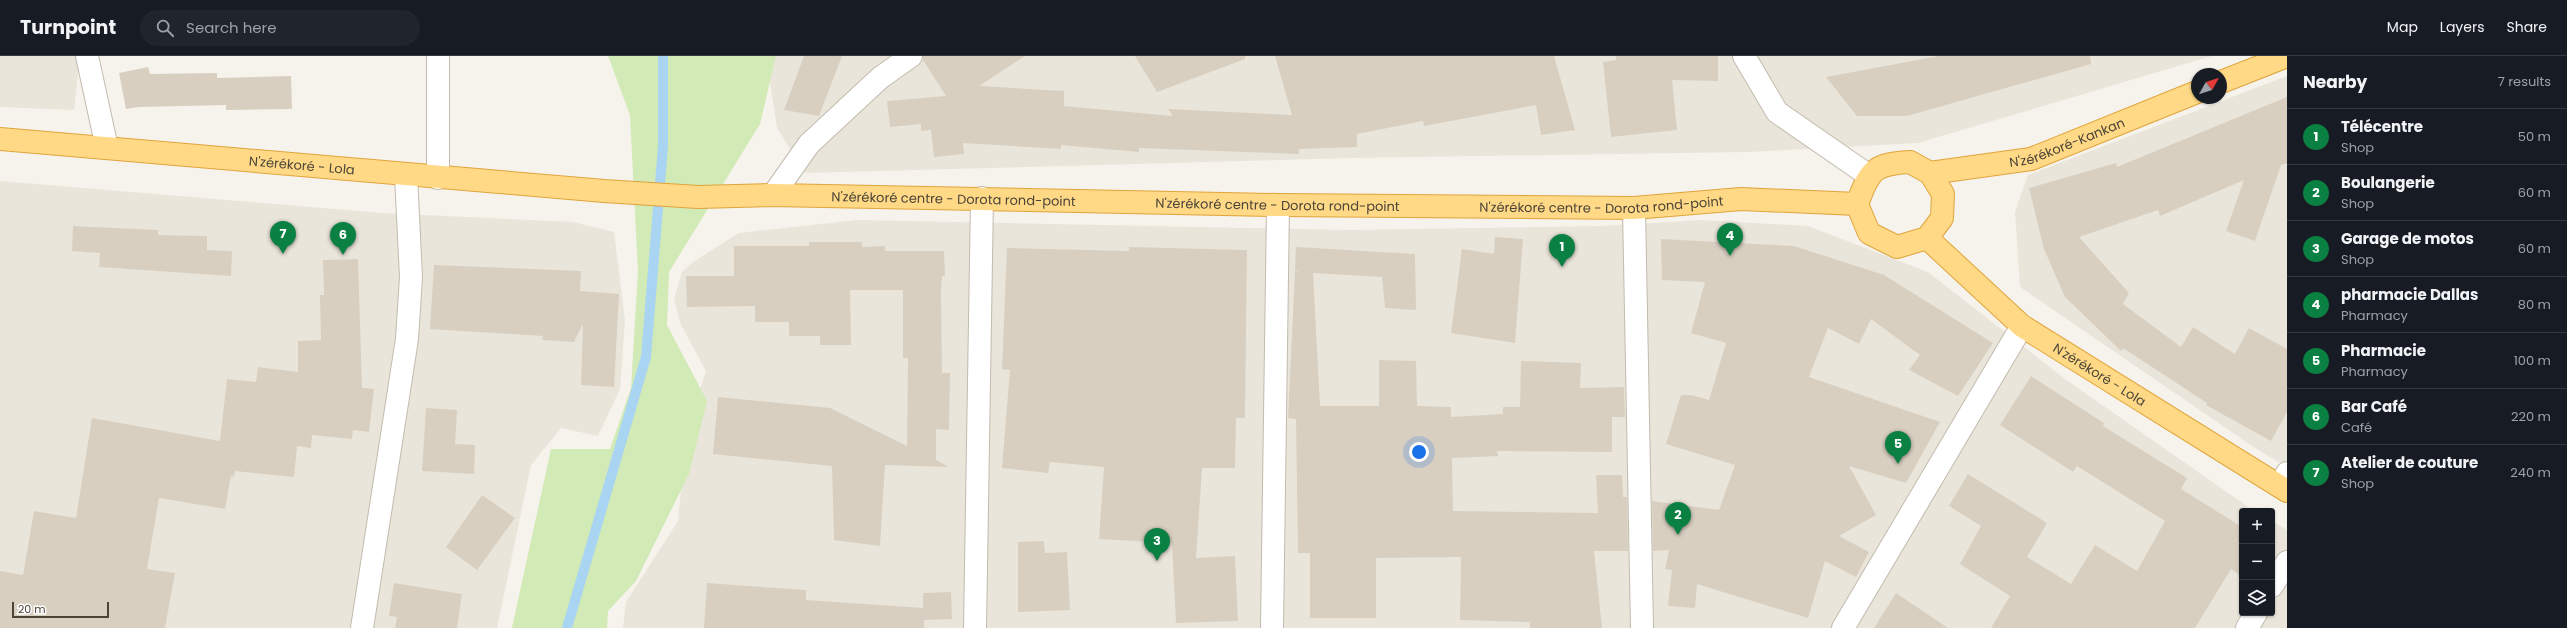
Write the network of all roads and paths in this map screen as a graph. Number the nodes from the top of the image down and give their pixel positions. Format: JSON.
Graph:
{"nodes":[{"id":1,"x":87,"y":56,"type":"edge"},
{"id":2,"x":438,"y":56,"type":"edge"},
{"id":3,"x":911,"y":56,"type":"edge"},
{"id":4,"x":1744,"y":56,"type":"edge"},
{"id":5,"x":2287,"y":56,"type":"edge"},
{"id":6,"x":2227,"y":80,"type":"edge"},
{"id":7,"x":2191,"y":94,"type":"edge"},
{"id":8,"x":0,"y":139,"type":"edge"},
{"id":9,"x":107,"y":148,"type":"junction"},
{"id":10,"x":1930,"y":173,"type":"junction"},
{"id":11,"x":1868,"y":175,"type":"junction"},
{"id":12,"x":406,"y":176,"type":"junction"},
{"id":13,"x":438,"y":178,"type":"junction"},
{"id":14,"x":773,"y":195,"type":"junction"},
{"id":15,"x":698,"y":197,"type":"joint"},
{"id":16,"x":982,"y":198,"type":"junction"},
{"id":17,"x":1857,"y":204,"type":"junction"},
{"id":18,"x":1278,"y":205,"type":"junction"},
{"id":19,"x":1634,"y":208,"type":"junction"},
{"id":20,"x":1927,"y":238,"type":"junction"},
{"id":21,"x":2022,"y":326,"type":"junction"},
{"id":22,"x":2285,"y":483,"type":"edge"},
{"id":23,"x":2287,"y":562,"type":"edge"},
{"id":24,"x":2275,"y":581,"type":"edge"},
{"id":25,"x":2254,"y":616,"type":"edge"},
{"id":26,"x":362,"y":628,"type":"edge"},
{"id":27,"x":975,"y":628,"type":"edge"},
{"id":28,"x":1272,"y":628,"type":"edge"},
{"id":29,"x":1642,"y":628,"type":"edge"},
{"id":30,"x":1843,"y":628,"type":"edge"},
{"id":31,"x":2247,"y":628,"type":"edge"}],
"edges":[{"from":1,"to":9,"type":"street"},
{"from":2,"to":13,"type":"street"},
{"from":3,"to":14,"type":"street"},
{"from":4,"to":11,"type":"street"},
{"from":5,"to":6,"type":"highway"},
{"from":7,"to":10,"type":"highway","name":"N'zérékoré-Kankan"},
{"from":8,"to":9,"type":"highway","name":"N'zérékoré - Lola"},
{"from":9,"to":12,"type":"highway","name":"N'zérékoré - Lola"},
{"from":10,"to":11,"type":"highway"},
{"from":10,"to":20,"type":"highway"},
{"from":11,"to":17,"type":"highway"},
{"from":12,"to":13,"type":"highway","name":"N'zérékoré - Lola"},
{"from":12,"to":26,"type":"street"},
{"from":13,"to":15,"type":"highway","name":"N'zérékoré - Lola"},
{"from":14,"to":15,"type":"highway","name":"N'zérékoré centre - Dorota rond-point"},
{"from":14,"to":16,"type":"highway","name":"N'zérékoré centre - Dorota rond-point"},
{"from":16,"to":18,"type":"highway","name":"N'zérékoré centre - Dorota rond-point"},
{"from":16,"to":27,"type":"street"},
{"from":17,"to":19,"type":"highway","name":"N'zérékoré centre - Dorota rond-point"},
{"from":17,"to":20,"type":"highway"},
{"from":18,"to":19,"type":"highway","name":"N'zérékoré centre - Dorota rond-point"},
{"from":18,"to":28,"type":"street"},
{"from":19,"to":29,"type":"street"},
{"from":20,"to":21,"type":"highway","name":"N'zérékoré - Lola"},
{"from":21,"to":22,"type":"highway","name":"N'zérékoré - Lola"},
{"from":21,"to":30,"type":"street"},
{"from":23,"to":24,"type":"street"},
{"from":25,"to":31,"type":"street"}]}
